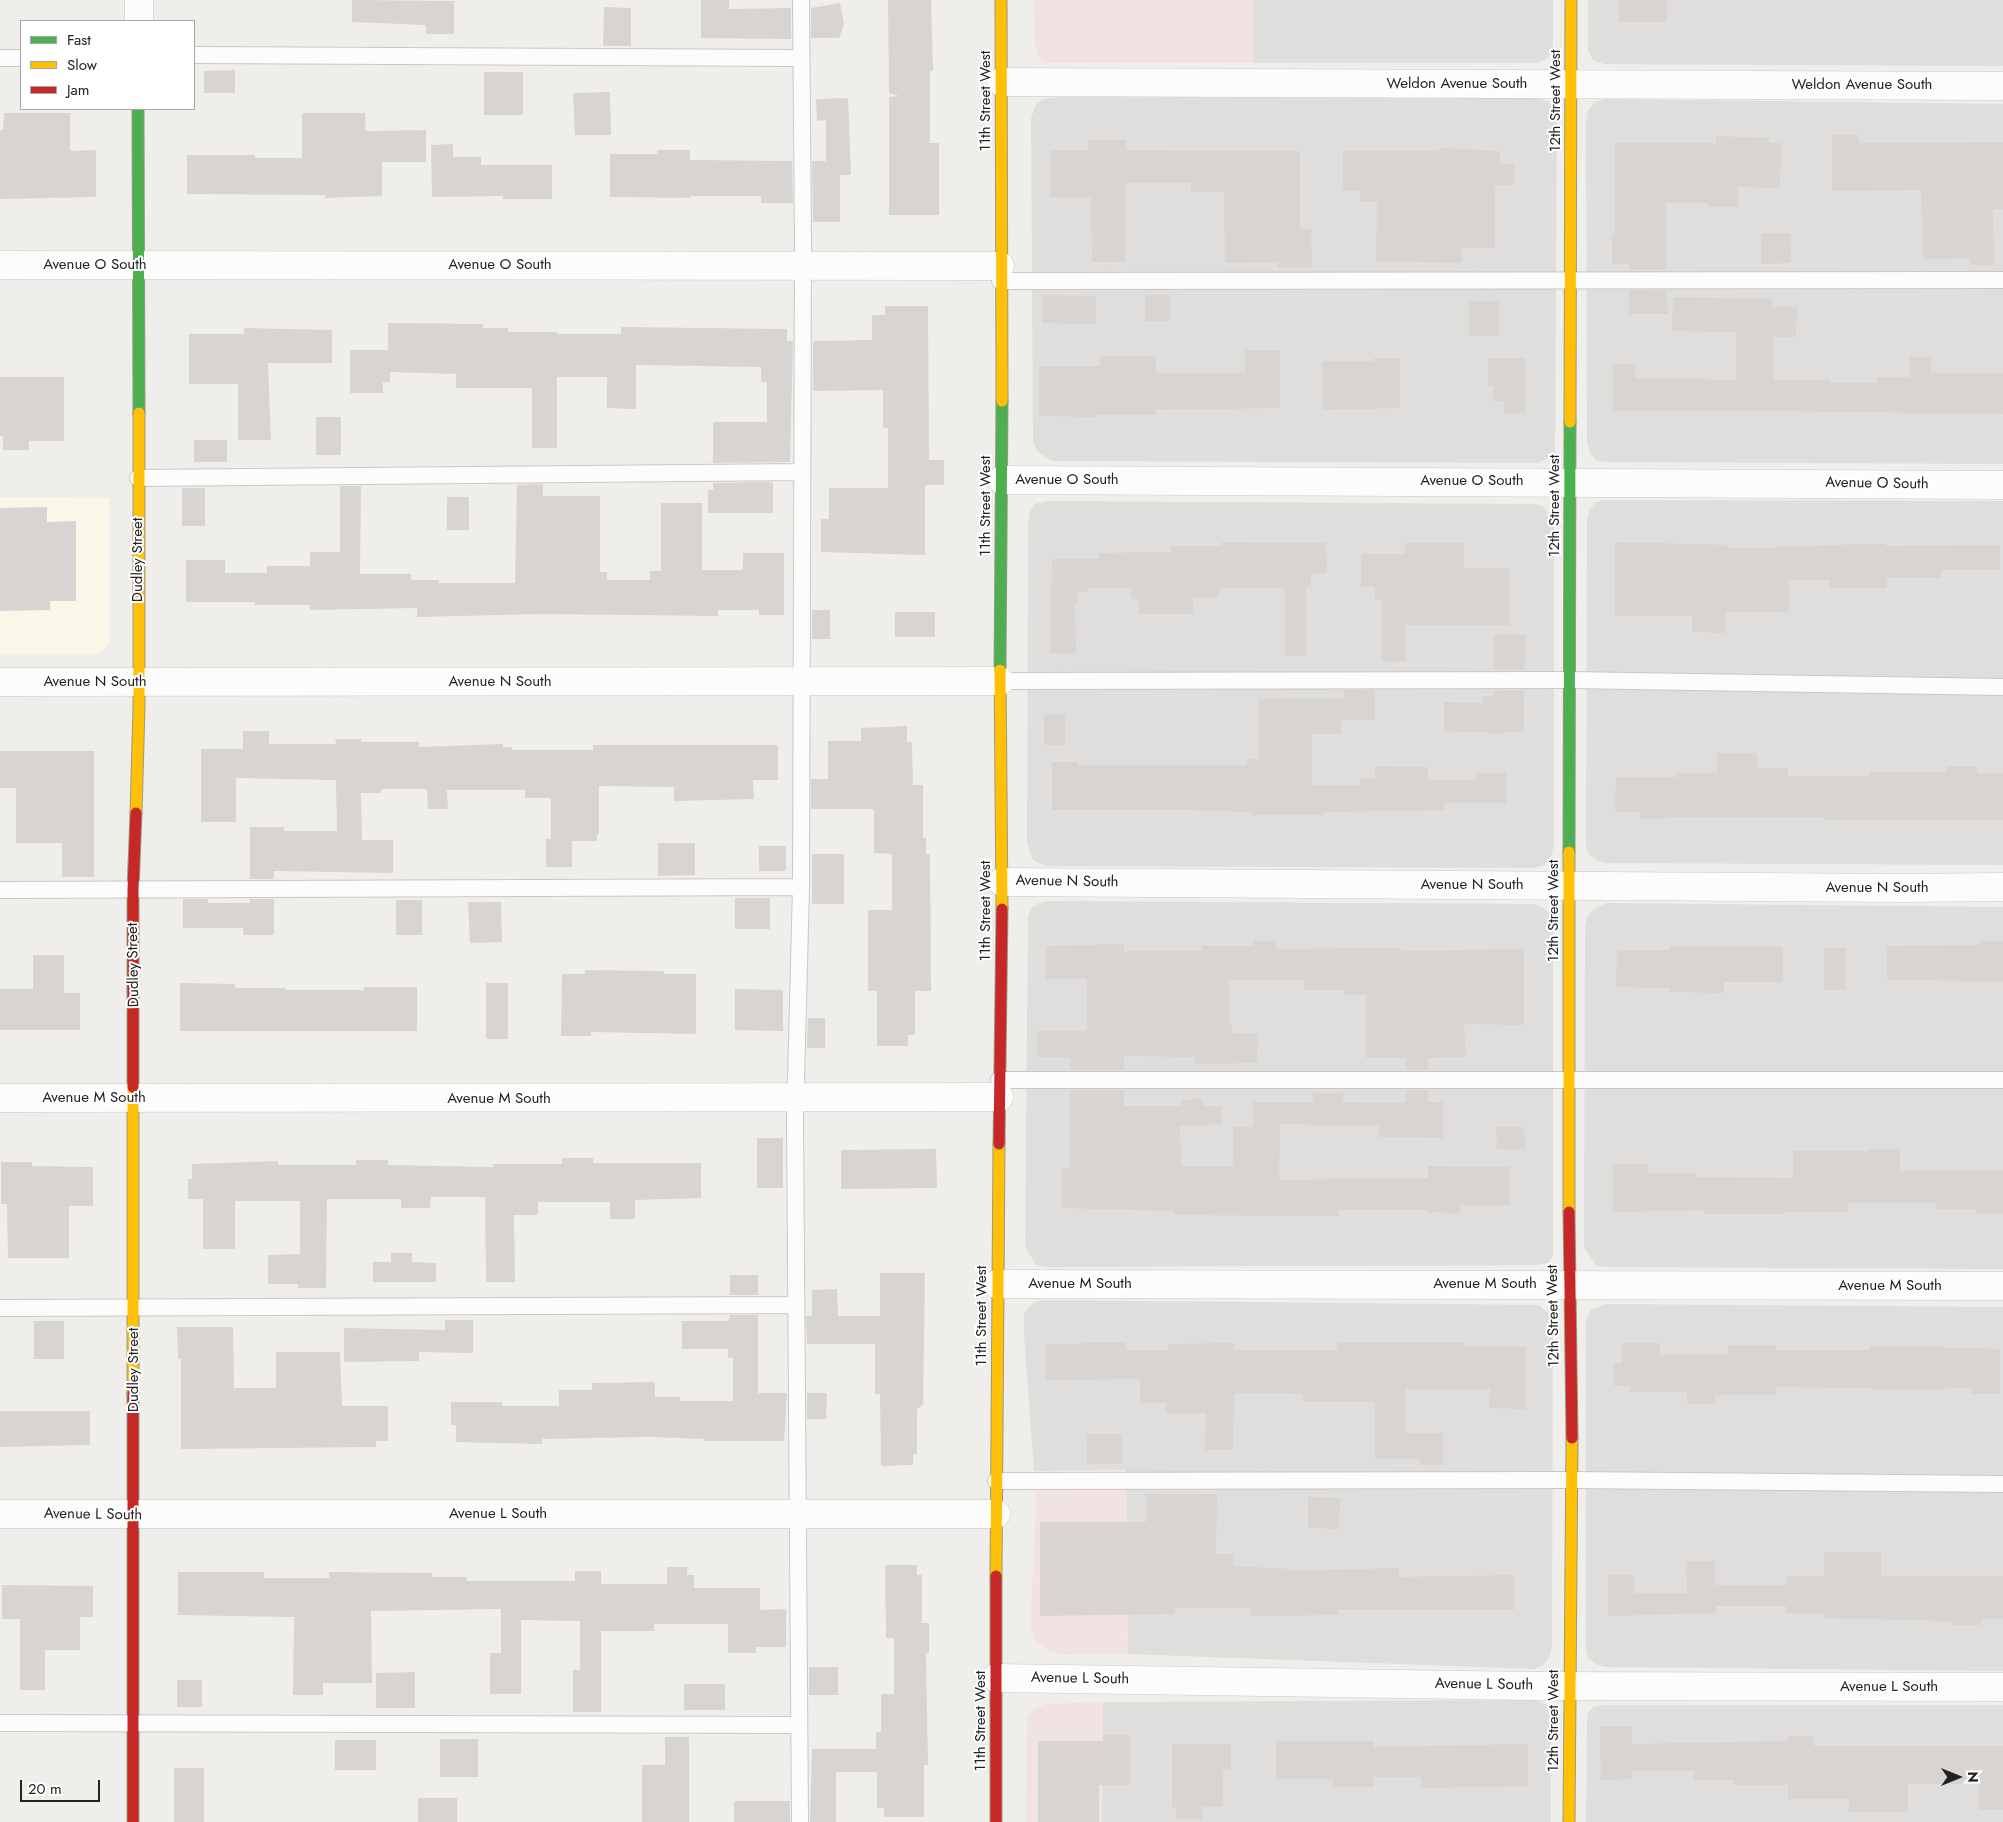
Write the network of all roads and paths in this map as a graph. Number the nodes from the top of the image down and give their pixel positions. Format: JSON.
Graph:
{"nodes":[{"id":1,"x":139,"y":0,"type":"edge"},
{"id":2,"x":801,"y":0,"type":"edge"},
{"id":3,"x":1001,"y":0,"type":"edge"},
{"id":4,"x":1571,"y":0,"type":"edge"},
{"id":5,"x":139,"y":20,"type":"edge"},
{"id":6,"x":195,"y":55,"type":"edge"},
{"id":7,"x":0,"y":58,"type":"edge"},
{"id":8,"x":20,"y":58,"type":"edge"},
{"id":9,"x":800,"y":58,"type":"junction"},
{"id":10,"x":1001,"y":82,"type":"junction"},
{"id":11,"x":1571,"y":84,"type":"junction"},
{"id":12,"x":2003,"y":86,"type":"edge"},
{"id":13,"x":138,"y":110,"type":"edge"},
{"id":14,"x":0,"y":265,"type":"edge"},
{"id":15,"x":138,"y":265,"type":"junction"},
{"id":16,"x":803,"y":265,"type":"junction"},
{"id":17,"x":1000,"y":273,"type":"junction"},
{"id":18,"x":1571,"y":280,"type":"junction"},
{"id":19,"x":2003,"y":280,"type":"edge"},
{"id":20,"x":802,"y":472,"type":"junction"},
{"id":21,"x":138,"y":478,"type":"junction"},
{"id":22,"x":1002,"y":480,"type":"junction"},
{"id":23,"x":1570,"y":481,"type":"junction"},
{"id":24,"x":2003,"y":485,"type":"edge"},
{"id":25,"x":1570,"y":680,"type":"junction"},
{"id":26,"x":801,"y":681,"type":"junction"},
{"id":27,"x":0,"y":682,"type":"edge"},
{"id":28,"x":1000,"y":682,"type":"junction"},
{"id":29,"x":139,"y":683,"type":"junction"},
{"id":30,"x":2003,"y":688,"type":"edge"},
{"id":31,"x":1002,"y":882,"type":"junction"},
{"id":32,"x":1570,"y":885,"type":"junction"},
{"id":33,"x":801,"y":887,"type":"junction"},
{"id":34,"x":2003,"y":887,"type":"edge"},
{"id":35,"x":0,"y":890,"type":"edge"},
{"id":36,"x":133,"y":890,"type":"junction"},
{"id":37,"x":1568,"y":1080,"type":"junction"},
{"id":38,"x":2003,"y":1080,"type":"edge"},
{"id":39,"x":999,"y":1089,"type":"junction"},
{"id":40,"x":0,"y":1098,"type":"edge"},
{"id":41,"x":135,"y":1098,"type":"junction"},
{"id":42,"x":796,"y":1099,"type":"junction"},
{"id":43,"x":997,"y":1284,"type":"junction"},
{"id":44,"x":1569,"y":1284,"type":"junction"},
{"id":45,"x":2003,"y":1286,"type":"edge"},
{"id":46,"x":796,"y":1305,"type":"junction"},
{"id":47,"x":0,"y":1308,"type":"edge"},
{"id":48,"x":134,"y":1308,"type":"junction"},
{"id":49,"x":1572,"y":1480,"type":"junction"},
{"id":50,"x":996,"y":1481,"type":"junction"},
{"id":51,"x":2003,"y":1484,"type":"edge"},
{"id":52,"x":799,"y":1513,"type":"junction"},
{"id":53,"x":0,"y":1514,"type":"edge"},
{"id":54,"x":996,"y":1514,"type":"junction"},
{"id":55,"x":134,"y":1515,"type":"junction"},
{"id":56,"x":996,"y":1678,"type":"junction"},
{"id":57,"x":1569,"y":1686,"type":"junction"},
{"id":58,"x":2003,"y":1687,"type":"edge"},
{"id":59,"x":0,"y":1723,"type":"edge"},
{"id":60,"x":133,"y":1723,"type":"junction"},
{"id":61,"x":799,"y":1725,"type":"junction"},
{"id":62,"x":133,"y":1822,"type":"edge"},
{"id":63,"x":800,"y":1822,"type":"edge"},
{"id":64,"x":996,"y":1822,"type":"edge"},
{"id":65,"x":1569,"y":1822,"type":"edge"}],
"edges":[{"from":1,"to":5,"type":"street"},
{"from":2,"to":9,"type":"lane"},
{"from":3,"to":10,"type":"street","name":"11th Street West"},
{"from":4,"to":11,"type":"street","name":"12th Street West"},
{"from":6,"to":9,"type":"lane"},
{"from":7,"to":8,"type":"lane"},
{"from":9,"to":16,"type":"lane"},
{"from":10,"to":11,"type":"street","name":"Weldon Avenue South"},
{"from":10,"to":17,"type":"street","name":"11th Street West"},
{"from":11,"to":12,"type":"street","name":"Weldon Avenue South"},
{"from":11,"to":18,"type":"street","name":"12th Street West"},
{"from":13,"to":15,"type":"street","name":"Dudley Street"},
{"from":14,"to":15,"type":"street","name":"Avenue O South"},
{"from":15,"to":16,"type":"street","name":"Avenue O South"},
{"from":15,"to":21,"type":"street","name":"Dudley Street"},
{"from":16,"to":17,"type":"street","name":"Avenue O South"},
{"from":16,"to":20,"type":"lane"},
{"from":17,"to":18,"type":"lane"},
{"from":17,"to":22,"type":"street","name":"11th Street West"},
{"from":18,"to":19,"type":"lane"},
{"from":18,"to":23,"type":"street","name":"12th Street West"},
{"from":20,"to":21,"type":"lane"},
{"from":20,"to":26,"type":"lane"},
{"from":21,"to":29,"type":"street","name":"Dudley Street"},
{"from":22,"to":23,"type":"street","name":"Avenue O South"},
{"from":22,"to":28,"type":"street","name":"11th Street West"},
{"from":23,"to":24,"type":"street","name":"Avenue O South"},
{"from":23,"to":25,"type":"street","name":"12th Street West"},
{"from":25,"to":28,"type":"lane"},
{"from":25,"to":30,"type":"lane"},
{"from":25,"to":32,"type":"street","name":"12th Street West"},
{"from":26,"to":28,"type":"street","name":"Avenue N South"},
{"from":26,"to":29,"type":"street","name":"Avenue N South"},
{"from":26,"to":33,"type":"lane"},
{"from":27,"to":29,"type":"street","name":"Avenue N South"},
{"from":28,"to":31,"type":"street","name":"11th Street West"},
{"from":29,"to":36,"type":"street","name":"Dudley Street"},
{"from":31,"to":32,"type":"street","name":"Avenue N South"},
{"from":31,"to":39,"type":"street","name":"11th Street West"},
{"from":32,"to":34,"type":"street","name":"Avenue N South"},
{"from":32,"to":37,"type":"street","name":"12th Street West"},
{"from":33,"to":36,"type":"lane"},
{"from":33,"to":42,"type":"lane"},
{"from":35,"to":36,"type":"lane"},
{"from":36,"to":41,"type":"street","name":"Dudley Street"},
{"from":37,"to":38,"type":"lane"},
{"from":37,"to":39,"type":"lane"},
{"from":37,"to":44,"type":"street","name":"12th Street West"},
{"from":39,"to":42,"type":"street","name":"Avenue M South"},
{"from":39,"to":43,"type":"street","name":"11th Street West"},
{"from":40,"to":41,"type":"street","name":"Avenue M South"},
{"from":41,"to":42,"type":"street","name":"Avenue M South"},
{"from":41,"to":48,"type":"street","name":"Dudley Street"},
{"from":42,"to":46,"type":"lane"},
{"from":43,"to":44,"type":"street","name":"Avenue M South"},
{"from":43,"to":50,"type":"street","name":"11th Street West"},
{"from":44,"to":45,"type":"street","name":"Avenue M South"},
{"from":44,"to":49,"type":"street","name":"12th Street West"},
{"from":46,"to":48,"type":"lane"},
{"from":46,"to":52,"type":"lane"},
{"from":47,"to":48,"type":"lane"},
{"from":48,"to":55,"type":"street","name":"Dudley Street"},
{"from":49,"to":50,"type":"lane"},
{"from":49,"to":51,"type":"lane"},
{"from":49,"to":57,"type":"street","name":"12th Street West"},
{"from":50,"to":54,"type":"street","name":"11th Street West"},
{"from":52,"to":54,"type":"street","name":"Avenue L South"},
{"from":52,"to":55,"type":"street","name":"Avenue L South"},
{"from":52,"to":61,"type":"lane"},
{"from":53,"to":55,"type":"street","name":"Avenue L South"},
{"from":54,"to":56,"type":"street","name":"11th Street West"},
{"from":55,"to":60,"type":"street","name":"Dudley Street"},
{"from":56,"to":57,"type":"street","name":"Avenue L South"},
{"from":56,"to":64,"type":"street","name":"11th Street West"},
{"from":57,"to":58,"type":"street","name":"Avenue L South"},
{"from":57,"to":65,"type":"street","name":"12th Street West"},
{"from":59,"to":60,"type":"lane"},
{"from":60,"to":61,"type":"lane"},
{"from":60,"to":62,"type":"street","name":"Dudley Street"},
{"from":61,"to":63,"type":"lane"}]}
